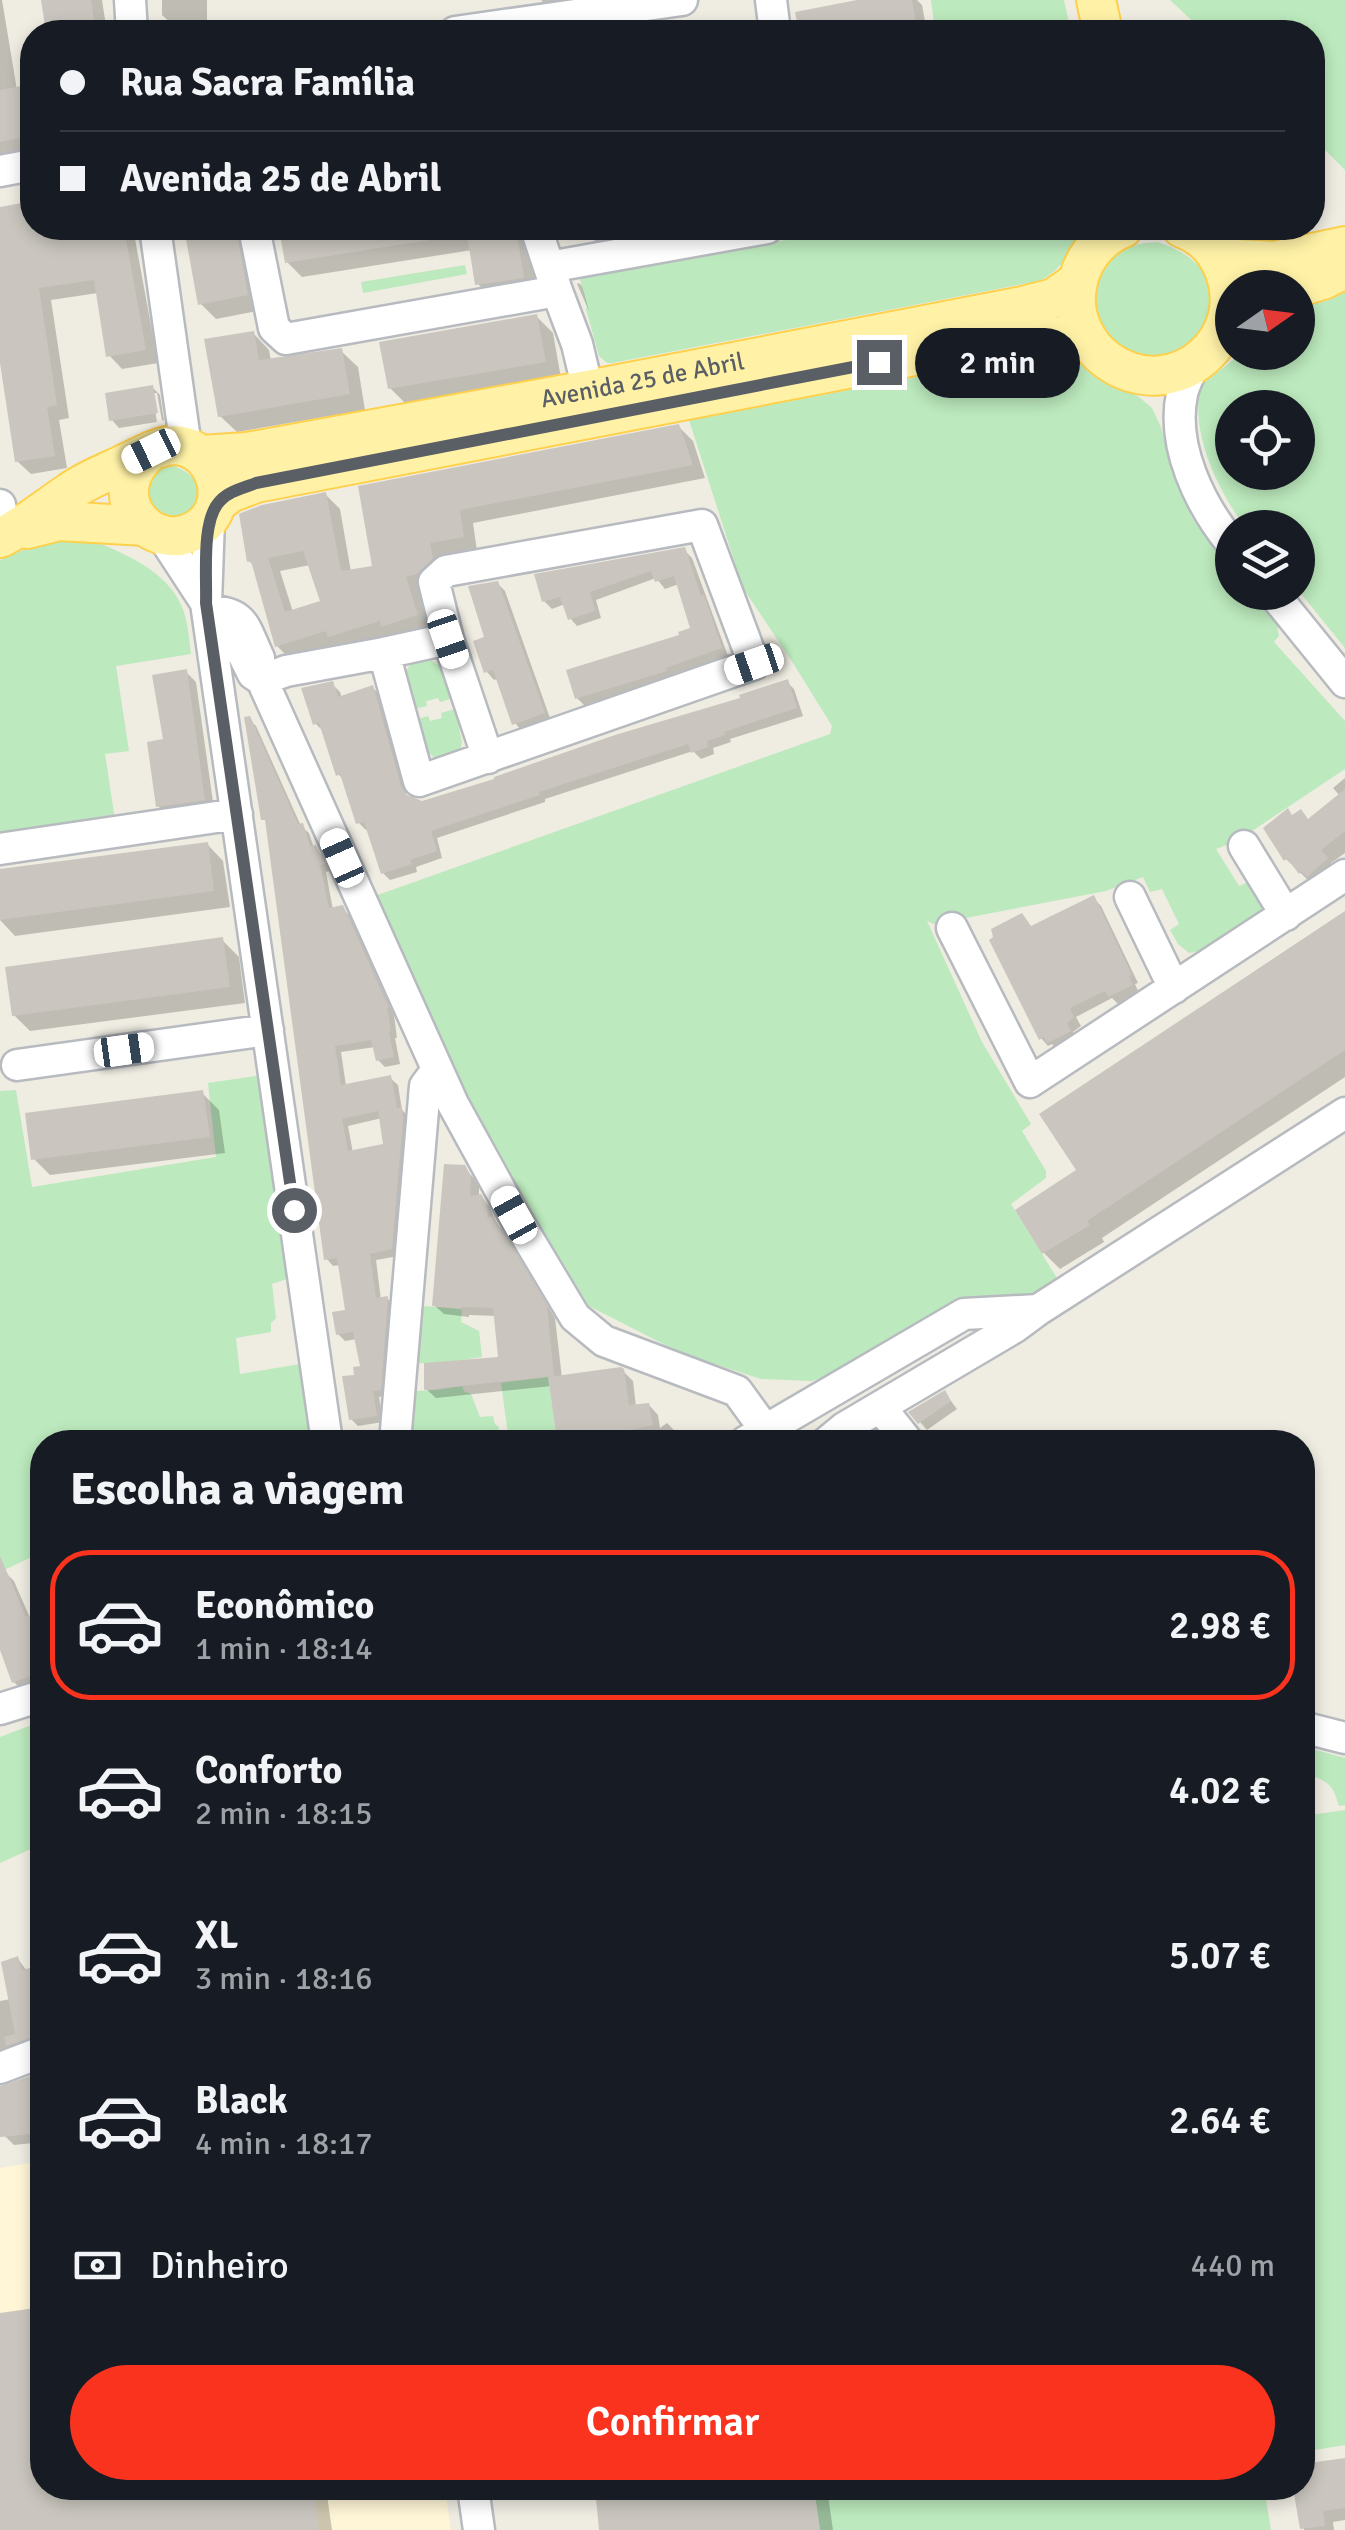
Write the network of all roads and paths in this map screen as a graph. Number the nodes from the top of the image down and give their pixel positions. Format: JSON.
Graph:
{"nodes":[{"id":1,"x":682,"y":0,"type":"edge"},
{"id":2,"x":540,"y":20,"type":"edge"},
{"id":3,"x":156,"y":240,"type":"edge"},
{"id":4,"x":256,"y":240,"type":"edge"},
{"id":5,"x":540,"y":240,"type":"edge"},
{"id":6,"x":717,"y":240,"type":"edge"},
{"id":7,"x":1105,"y":240,"type":"edge"},
{"id":8,"x":1203,"y":240,"type":"edge"},
{"id":9,"x":1345,"y":246,"type":"edge"},
{"id":10,"x":1218,"y":258,"type":"junction"},
{"id":11,"x":1345,"y":269,"type":"edge"},
{"id":12,"x":1224,"y":270,"type":"edge"},
{"id":13,"x":553,"y":279,"type":"junction"},
{"id":14,"x":1078,"y":281,"type":"junction"},
{"id":15,"x":1315,"y":282,"type":"edge"},
{"id":16,"x":1088,"y":340,"type":"junction"},
{"id":17,"x":1215,"y":344,"type":"edge"},
{"id":18,"x":1194,"y":364,"type":"junction"},
{"id":19,"x":1136,"y":374,"type":"junction"},
{"id":20,"x":588,"y":390,"type":"junction"},
{"id":21,"x":1181,"y":430,"type":"junction"},
{"id":22,"x":179,"y":451,"type":"junction"},
{"id":23,"x":213,"y":511,"type":"junction"},
{"id":24,"x":1215,"y":521,"type":"edge"},
{"id":25,"x":3,"y":522,"type":"edge"},
{"id":26,"x":153,"y":530,"type":"junction"},
{"id":27,"x":207,"y":607,"type":"junction"},
{"id":28,"x":1287,"y":610,"type":"edge"},
{"id":29,"x":448,"y":639,"type":"junction"},
{"id":30,"x":212,"y":644,"type":"junction"},
{"id":31,"x":384,"y":654,"type":"junction"},
{"id":32,"x":262,"y":680,"type":"junction"},
{"id":33,"x":1345,"y":682,"type":"edge"},
{"id":34,"x":488,"y":758,"type":"junction"},
{"id":35,"x":237,"y":814,"type":"junction"},
{"id":36,"x":1244,"y":846,"type":"dead end"},
{"id":37,"x":0,"y":849,"type":"edge"},
{"id":38,"x":1345,"y":875,"type":"edge"},
{"id":39,"x":1130,"y":897,"type":"dead end"},
{"id":40,"x":1286,"y":914,"type":"junction"},
{"id":41,"x":952,"y":928,"type":"dead end"},
{"id":42,"x":1174,"y":988,"type":"junction"},
{"id":43,"x":268,"y":1030,"type":"junction"},
{"id":44,"x":17,"y":1065,"type":"dead end"},
{"id":45,"x":438,"y":1070,"type":"junction"},
{"id":46,"x":1345,"y":1113,"type":"edge"},
{"id":47,"x":1038,"y":1310,"type":"junction"},
{"id":48,"x":881,"y":1408,"type":"junction"},
{"id":49,"x":325,"y":1430,"type":"edge"},
{"id":50,"x":396,"y":1430,"type":"edge"},
{"id":51,"x":757,"y":1430,"type":"edge"},
{"id":52,"x":774,"y":1430,"type":"edge"},
{"id":53,"x":841,"y":1430,"type":"edge"},
{"id":54,"x":898,"y":1430,"type":"edge"},
{"id":55,"x":30,"y":1700,"type":"edge"},
{"id":56,"x":0,"y":1710,"type":"edge"},
{"id":57,"x":1315,"y":1730,"type":"edge"},
{"id":58,"x":1345,"y":1738,"type":"edge"},
{"id":59,"x":30,"y":2057,"type":"edge"},
{"id":60,"x":0,"y":2068,"type":"edge"},
{"id":61,"x":475,"y":2500,"type":"edge"},
{"id":62,"x":479,"y":2530,"type":"edge"}],
"edges":[{"from":1,"to":2,"type":"street"},
{"from":3,"to":22,"type":"street"},
{"from":4,"to":13,"type":"street"},
{"from":5,"to":13,"type":"street"},
{"from":6,"to":13,"type":"street"},
{"from":7,"to":14,"type":"main road"},
{"from":8,"to":10,"type":"main road"},
{"from":9,"to":10,"type":"main road"},
{"from":10,"to":12,"type":"main road"},
{"from":11,"to":15,"type":"main road"},
{"from":13,"to":20,"type":"street"},
{"from":14,"to":16,"type":"main road"},
{"from":14,"to":20,"type":"main road","name":"Avenida 25 de Abril"},
{"from":16,"to":19,"type":"main road"},
{"from":16,"to":23,"type":"main road","name":"Avenida 25 de Abril"},
{"from":17,"to":18,"type":"main road"},
{"from":18,"to":19,"type":"main road"},
{"from":18,"to":21,"type":"street"},
{"from":19,"to":21,"type":"street"},
{"from":20,"to":22,"type":"main road","name":"Avenida 25 de Abril"},
{"from":21,"to":24,"type":"street"},
{"from":22,"to":23,"type":"main road"},
{"from":22,"to":25,"type":"main road","name":"Avenida 25 de Abril"},
{"from":22,"to":26,"type":"main road"},
{"from":23,"to":26,"type":"main road","name":"Avenida 25 de Abril"},
{"from":23,"to":27,"type":"street"},
{"from":25,"to":26,"type":"main road","name":"Avenida 25 de Abril"},
{"from":26,"to":27,"type":"street"},
{"from":27,"to":30,"type":"street"},
{"from":27,"to":32,"type":"street"},
{"from":28,"to":33,"type":"street"},
{"from":29,"to":31,"type":"street"},
{"from":29,"to":34,"type":"street"},
{"from":29,"to":34,"type":"street"},
{"from":30,"to":32,"type":"street"},
{"from":30,"to":35,"type":"street"},
{"from":31,"to":32,"type":"street"},
{"from":31,"to":34,"type":"street"},
{"from":32,"to":45,"type":"street"},
{"from":35,"to":37,"type":"street"},
{"from":35,"to":43,"type":"street"},
{"from":36,"to":40,"type":"street"},
{"from":38,"to":40,"type":"street"},
{"from":39,"to":42,"type":"street"},
{"from":40,"to":42,"type":"street"},
{"from":41,"to":42,"type":"street"},
{"from":43,"to":44,"type":"street"},
{"from":43,"to":49,"type":"street"},
{"from":45,"to":50,"type":"street"},
{"from":45,"to":51,"type":"street"},
{"from":46,"to":47,"type":"street"},
{"from":47,"to":48,"type":"street"},
{"from":47,"to":52,"type":"street"},
{"from":48,"to":53,"type":"street"},
{"from":48,"to":54,"type":"street"},
{"from":55,"to":56,"type":"street"},
{"from":57,"to":58,"type":"street"},
{"from":59,"to":60,"type":"street"},
{"from":61,"to":62,"type":"street"}]}
